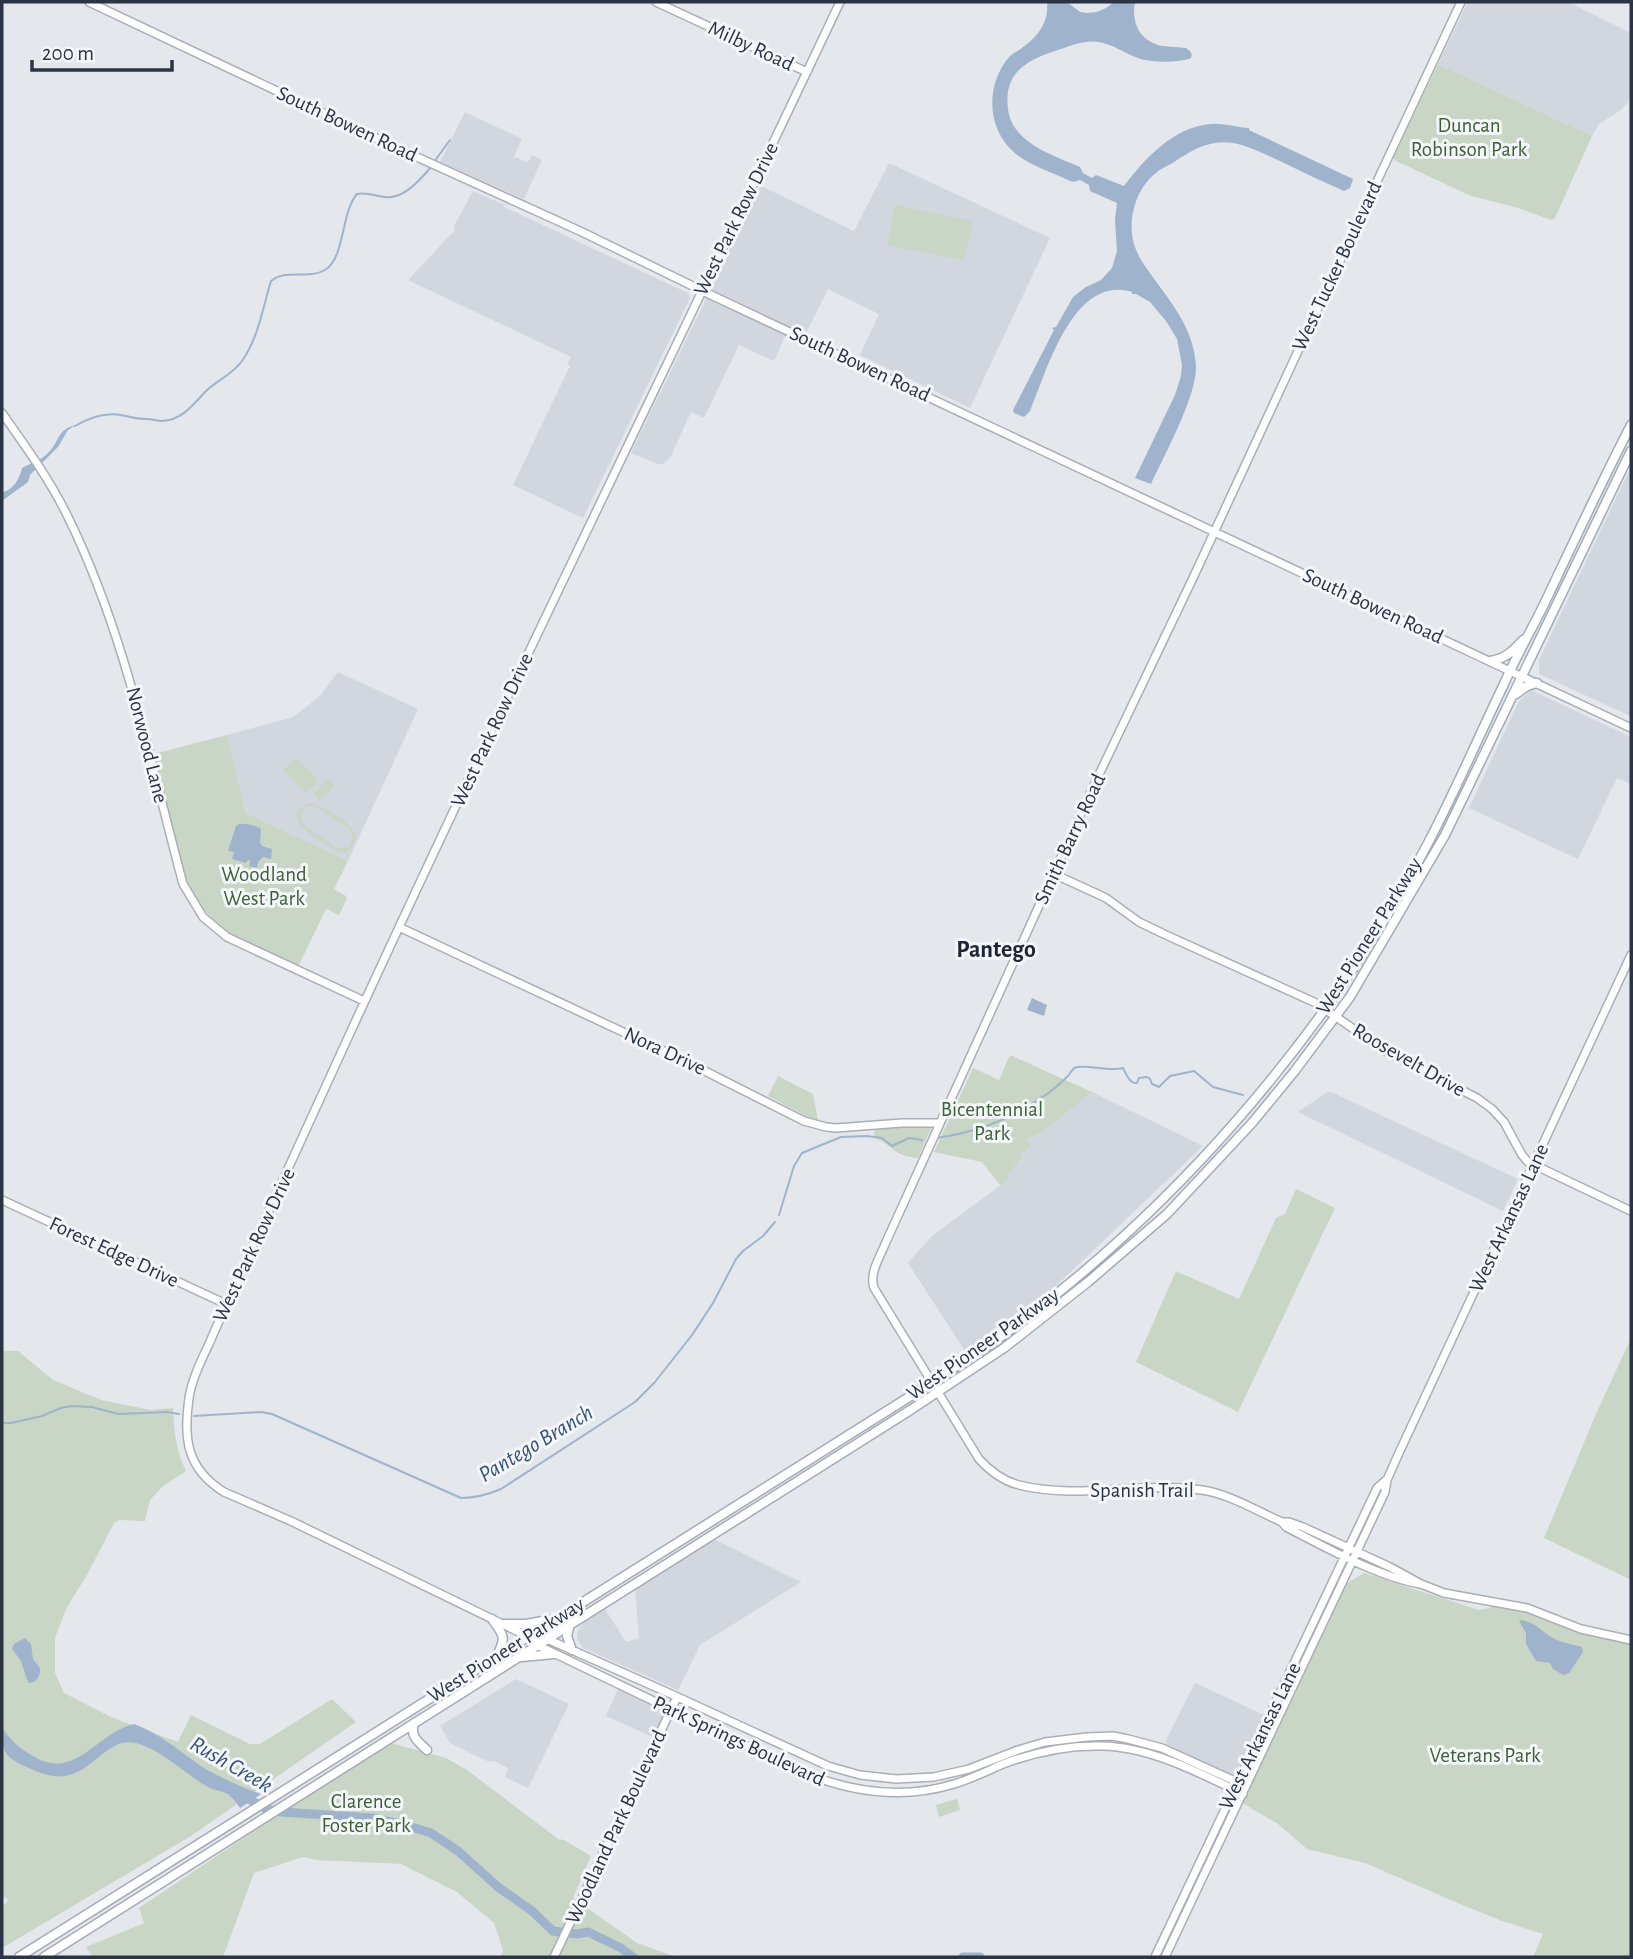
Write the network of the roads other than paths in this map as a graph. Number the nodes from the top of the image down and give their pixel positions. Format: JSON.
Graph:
{"nodes":[{"id":1,"x":89,"y":2,"type":"edge"},
{"id":2,"x":656,"y":2,"type":"edge"},
{"id":3,"x":840,"y":2,"type":"edge"},
{"id":4,"x":1461,"y":2,"type":"edge"},
{"id":5,"x":807,"y":72,"type":"junction"},
{"id":6,"x":702,"y":290,"type":"junction"},
{"id":7,"x":2,"y":413,"type":"edge"},
{"id":8,"x":1631,"y":425,"type":"edge"},
{"id":9,"x":1631,"y":451,"type":"edge"},
{"id":10,"x":1214,"y":531,"type":"junction"},
{"id":11,"x":1573,"y":543,"type":"junction"},
{"id":12,"x":1582,"y":550,"type":"junction"},
{"id":13,"x":1530,"y":632,"type":"junction"},
{"id":14,"x":1490,"y":661,"type":"junction"},
{"id":15,"x":1510,"y":670,"type":"junction"},
{"id":16,"x":1522,"y":676,"type":"junction"},
{"id":17,"x":1537,"y":683,"type":"junction"},
{"id":18,"x":1510,"y":702,"type":"junction"},
{"id":19,"x":1631,"y":728,"type":"edge"},
{"id":20,"x":1054,"y":874,"type":"junction"},
{"id":21,"x":399,"y":927,"type":"junction"},
{"id":22,"x":1631,"y":955,"type":"edge"},
{"id":23,"x":364,"y":1002,"type":"junction"},
{"id":24,"x":1325,"y":1009,"type":"junction"},
{"id":25,"x":1336,"y":1017,"type":"junction"},
{"id":26,"x":940,"y":1124,"type":"junction"},
{"id":27,"x":1534,"y":1166,"type":"junction"},
{"id":28,"x":2,"y":1200,"type":"edge"},
{"id":29,"x":1631,"y":1211,"type":"edge"},
{"id":30,"x":226,"y":1304,"type":"junction"},
{"id":31,"x":932,"y":1382,"type":"junction"},
{"id":32,"x":938,"y":1392,"type":"junction"},
{"id":33,"x":198,"y":1469,"type":"joint"},
{"id":34,"x":1387,"y":1480,"type":"junction"},
{"id":35,"x":1039,"y":1488,"type":"joint"},
{"id":36,"x":1347,"y":1552,"type":"junction"},
{"id":37,"x":1356,"y":1556,"type":"junction"},
{"id":38,"x":492,"y":1619,"type":"junction"},
{"id":39,"x":555,"y":1619,"type":"junction"},
{"id":40,"x":501,"y":1624,"type":"junction"},
{"id":41,"x":570,"y":1624,"type":"junction"},
{"id":42,"x":527,"y":1636,"type":"junction"},
{"id":43,"x":547,"y":1639,"type":"junction"},
{"id":44,"x":1631,"y":1640,"type":"edge"},
{"id":45,"x":536,"y":1646,"type":"junction"},
{"id":46,"x":572,"y":1650,"type":"junction"},
{"id":47,"x":554,"y":1654,"type":"junction"},
{"id":48,"x":497,"y":1656,"type":"junction"},
{"id":49,"x":516,"y":1658,"type":"junction"},
{"id":50,"x":611,"y":1667,"type":"junction"},
{"id":51,"x":605,"y":1679,"type":"junction"},
{"id":52,"x":677,"y":1697,"type":"junction"},
{"id":53,"x":671,"y":1710,"type":"junction"},
{"id":54,"x":414,"y":1723,"type":"junction"},
{"id":55,"x":751,"y":1731,"type":"junction"},
{"id":56,"x":745,"y":1745,"type":"junction"},
{"id":57,"x":427,"y":1750,"type":"dead end"},
{"id":58,"x":878,"y":1778,"type":"junction"},
{"id":59,"x":1236,"y":1786,"type":"junction"},
{"id":60,"x":1245,"y":1790,"type":"junction"},
{"id":61,"x":862,"y":1791,"type":"junction"},
{"id":62,"x":556,"y":1954,"type":"edge"},
{"id":63,"x":19,"y":1957,"type":"edge"},
{"id":64,"x":44,"y":1957,"type":"edge"},
{"id":65,"x":1155,"y":1957,"type":"edge"},
{"id":66,"x":1165,"y":1957,"type":"edge"}],
"edges":[{"from":1,"to":6,"type":"main road","name":"South Bowen Road"},
{"from":2,"to":5,"type":"main road","name":"Milby Road"},
{"from":3,"to":5,"type":"main road","name":"West Park Row Drive"},
{"from":4,"to":10,"type":"main road","name":"West Tucker Boulevard"},
{"from":5,"to":6,"type":"main road","name":"West Park Row Drive"},
{"from":6,"to":10,"type":"main road","name":"South Bowen Road"},
{"from":6,"to":21,"type":"main road","name":"West Park Row Drive"},
{"from":7,"to":23,"type":"main road","name":"Norwood Lane"},
{"from":8,"to":11,"type":"main road","name":"West Pioneer Parkway"},
{"from":9,"to":12,"type":"main road","name":"West Pioneer Parkway"},
{"from":10,"to":14,"type":"main road","name":"South Bowen Road"},
{"from":10,"to":20,"type":"main road","name":"Smith Barry Road"},
{"from":11,"to":12,"type":"main road"},
{"from":11,"to":13,"type":"main road","name":"West Pioneer Parkway"},
{"from":12,"to":16,"type":"main road","name":"West Pioneer Parkway"},
{"from":13,"to":14,"type":"main road"},
{"from":13,"to":15,"type":"main road","name":"West Pioneer Parkway"},
{"from":14,"to":15,"type":"main road","name":"South Bowen Road"},
{"from":15,"to":16,"type":"main road","name":"South Bowen Road"},
{"from":15,"to":24,"type":"main road","name":"West Pioneer Parkway"},
{"from":16,"to":17,"type":"main road","name":"South Bowen Road"},
{"from":16,"to":18,"type":"main road","name":"West Pioneer Parkway"},
{"from":17,"to":18,"type":"main road"},
{"from":17,"to":19,"type":"main road","name":"South Bowen Road"},
{"from":18,"to":25,"type":"main road","name":"West Pioneer Parkway"},
{"from":20,"to":24,"type":"main road","name":"Roosevelt Drive"},
{"from":20,"to":26,"type":"main road","name":"Smith Barry Road"},
{"from":21,"to":23,"type":"main road","name":"West Park Row Drive"},
{"from":21,"to":26,"type":"main road","name":"Nora Drive"},
{"from":22,"to":27,"type":"main road","name":"West Arkansas Lane"},
{"from":23,"to":30,"type":"main road","name":"West Park Row Drive"},
{"from":24,"to":25,"type":"main road","name":"Roosevelt Drive"},
{"from":24,"to":31,"type":"main road","name":"West Pioneer Parkway"},
{"from":25,"to":27,"type":"main road","name":"Roosevelt Drive"},
{"from":25,"to":32,"type":"main road","name":"West Pioneer Parkway"},
{"from":26,"to":31,"type":"main road","name":"Smith Barry Road"},
{"from":27,"to":29,"type":"main road","name":"Roosevelt Drive"},
{"from":27,"to":34,"type":"main road","name":"West Arkansas Lane"},
{"from":28,"to":30,"type":"main road","name":"Forest Edge Drive"},
{"from":30,"to":33,"type":"main road","name":"West Park Row Drive"},
{"from":31,"to":32,"type":"main road","name":"Smith Barry Road"},
{"from":31,"to":39,"type":"main road","name":"West Pioneer Parkway"},
{"from":32,"to":35,"type":"main road","name":"Smith Barry Road"},
{"from":32,"to":41,"type":"main road","name":"West Pioneer Parkway"},
{"from":33,"to":38,"type":"main road","name":"Park Springs Boulevard"},
{"from":34,"to":36,"type":"main road","name":"West Arkansas Lane"},
{"from":34,"to":37,"type":"main road","name":"West Arkansas Lane"},
{"from":35,"to":36,"type":"main road","name":"Spanish Trail"},
{"from":36,"to":37,"type":"main road","name":"Spanish Trail"},
{"from":36,"to":59,"type":"main road","name":"West Arkansas Lane"},
{"from":37,"to":44,"type":"main road","name":"Spanish Trail"},
{"from":37,"to":60,"type":"main road","name":"West Arkansas Lane"},
{"from":38,"to":40,"type":"main road","name":"Park Springs Boulevard"},
{"from":38,"to":48,"type":"main road"},
{"from":39,"to":40,"type":"main road"},
{"from":39,"to":42,"type":"main road","name":"West Pioneer Parkway"},
{"from":40,"to":42,"type":"main road","name":"Park Springs Boulevard"},
{"from":41,"to":43,"type":"main road","name":"West Pioneer Parkway"},
{"from":41,"to":46,"type":"main road"},
{"from":42,"to":43,"type":"main road","name":"Park Springs Boulevard"},
{"from":42,"to":45,"type":"main road","name":"Park Springs Boulevard"},
{"from":42,"to":48,"type":"main road","name":"West Pioneer Parkway"},
{"from":43,"to":45,"type":"main road","name":"West Pioneer Parkway"},
{"from":43,"to":46,"type":"main road","name":"Park Springs Boulevard"},
{"from":45,"to":47,"type":"main road","name":"Park Springs Boulevard"},
{"from":45,"to":49,"type":"main road","name":"West Pioneer Parkway"},
{"from":46,"to":50,"type":"main road","name":"Park Springs Boulevard"},
{"from":47,"to":49,"type":"main road"},
{"from":47,"to":51,"type":"main road","name":"Park Springs Boulevard"},
{"from":48,"to":63,"type":"main road","name":"West Pioneer Parkway"},
{"from":49,"to":54,"type":"main road","name":"West Pioneer Parkway"},
{"from":50,"to":51,"type":"main road"},
{"from":50,"to":52,"type":"main road","name":"Park Springs Boulevard"},
{"from":51,"to":53,"type":"main road","name":"Park Springs Boulevard"},
{"from":52,"to":53,"type":"main road","name":"Woodland Park Boulevard"},
{"from":52,"to":55,"type":"main road","name":"Park Springs Boulevard"},
{"from":53,"to":56,"type":"main road","name":"Park Springs Boulevard"},
{"from":53,"to":62,"type":"main road","name":"Woodland Park Boulevard"},
{"from":54,"to":57,"type":"main road"},
{"from":54,"to":64,"type":"main road","name":"West Pioneer Parkway"},
{"from":55,"to":56,"type":"main road"},
{"from":55,"to":58,"type":"main road","name":"Park Springs Boulevard"},
{"from":56,"to":61,"type":"main road","name":"Park Springs Boulevard"},
{"from":58,"to":59,"type":"main road","name":"Park Springs Boulevard"},
{"from":58,"to":61,"type":"main road"},
{"from":59,"to":60,"type":"main road","name":"Park Springs Boulevard"},
{"from":59,"to":61,"type":"main road","name":"Park Springs Boulevard"},
{"from":59,"to":65,"type":"main road","name":"West Arkansas Lane"},
{"from":60,"to":66,"type":"main road","name":"West Arkansas Lane"}]}
